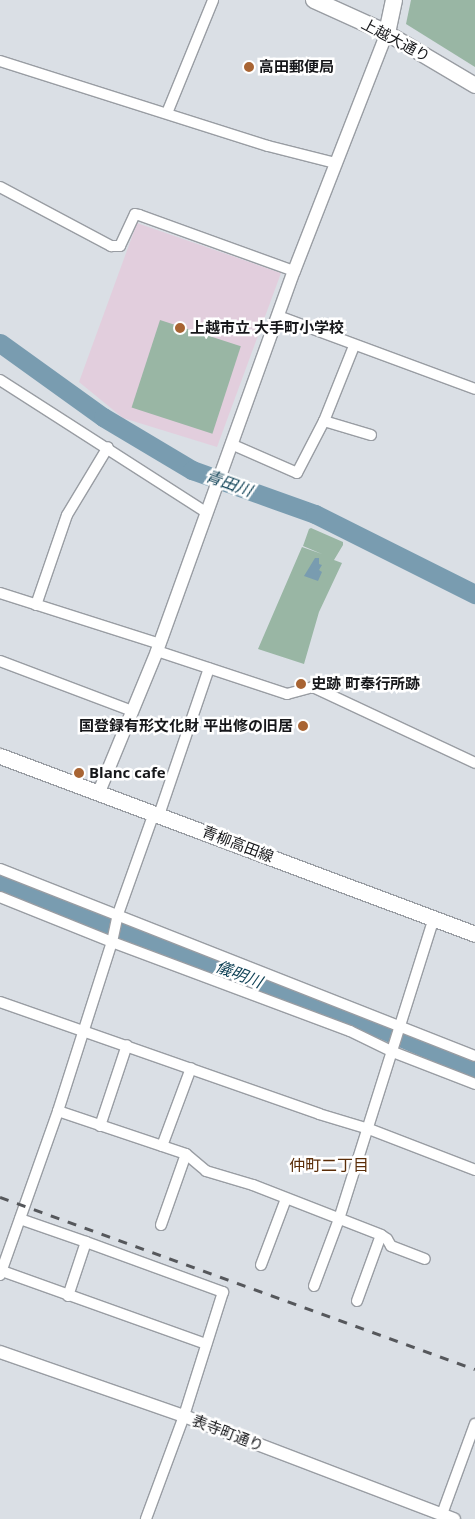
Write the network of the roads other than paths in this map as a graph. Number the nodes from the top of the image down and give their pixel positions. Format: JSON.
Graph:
{"nodes":[{"id":1,"x":213,"y":0,"type":"edge"},
{"id":2,"x":314,"y":0,"type":"edge"},
{"id":3,"x":394,"y":0,"type":"edge"},
{"id":4,"x":387,"y":33,"type":"junction"},
{"id":5,"x":0,"y":61,"type":"edge"},
{"id":6,"x":475,"y":85,"type":"edge"},
{"id":7,"x":168,"y":113,"type":"junction"},
{"id":8,"x":335,"y":162,"type":"junction"},
{"id":9,"x":0,"y":187,"type":"edge"},
{"id":10,"x":294,"y":271,"type":"junction"},
{"id":11,"x":278,"y":316,"type":"junction"},
{"id":12,"x":354,"y":346,"type":"junction"},
{"id":13,"x":0,"y":380,"type":"edge"},
{"id":14,"x":475,"y":389,"type":"edge"},
{"id":15,"x":324,"y":421,"type":"junction"},
{"id":16,"x":371,"y":435,"type":"dead end"},
{"id":17,"x":108,"y":447,"type":"junction"},
{"id":18,"x":229,"y":450,"type":"junction"},
{"id":19,"x":207,"y":513,"type":"junction"},
{"id":20,"x":0,"y":593,"type":"edge"},
{"id":21,"x":36,"y":605,"type":"junction"},
{"id":22,"x":158,"y":648,"type":"junction"},
{"id":23,"x":0,"y":661,"type":"edge"},
{"id":24,"x":209,"y":668,"type":"junction"},
{"id":25,"x":132,"y":711,"type":"junction"},
{"id":26,"x":0,"y":756,"type":"edge"},
{"id":27,"x":475,"y":763,"type":"edge"},
{"id":28,"x":99,"y":792,"type":"junction"},
{"id":29,"x":156,"y":814,"type":"junction"},
{"id":30,"x":0,"y":869,"type":"edge"},
{"id":31,"x":0,"y":898,"type":"edge"},
{"id":32,"x":118,"y":914,"type":"junction"},
{"id":33,"x":434,"y":918,"type":"junction"},
{"id":34,"x":475,"y":934,"type":"edge"},
{"id":35,"x":112,"y":942,"type":"junction"},
{"id":36,"x":0,"y":1002,"type":"edge"},
{"id":37,"x":400,"y":1026,"type":"junction"},
{"id":38,"x":82,"y":1031,"type":"junction"},
{"id":39,"x":127,"y":1045,"type":"junction"},
{"id":40,"x":393,"y":1050,"type":"junction"},
{"id":41,"x":475,"y":1056,"type":"edge"},
{"id":42,"x":191,"y":1068,"type":"junction"},
{"id":43,"x":475,"y":1084,"type":"edge"},
{"id":44,"x":58,"y":1111,"type":"junction"},
{"id":45,"x":100,"y":1126,"type":"junction"},
{"id":46,"x":368,"y":1129,"type":"junction"},
{"id":47,"x":162,"y":1146,"type":"junction"},
{"id":48,"x":186,"y":1154,"type":"junction"},
{"id":49,"x":475,"y":1170,"type":"edge"},
{"id":50,"x":286,"y":1198,"type":"junction"},
{"id":51,"x":339,"y":1219,"type":"junction"},
{"id":52,"x":20,"y":1220,"type":"junction"},
{"id":53,"x":161,"y":1224,"type":"dead end"},
{"id":54,"x":381,"y":1235,"type":"junction"},
{"id":55,"x":86,"y":1242,"type":"junction"},
{"id":56,"x":425,"y":1259,"type":"dead end"},
{"id":57,"x":261,"y":1265,"type":"dead end"},
{"id":58,"x":1,"y":1273,"type":"edge"},
{"id":59,"x":314,"y":1286,"type":"dead end"},
{"id":60,"x":68,"y":1296,"type":"junction"},
{"id":61,"x":357,"y":1301,"type":"dead end"},
{"id":62,"x":206,"y":1344,"type":"junction"},
{"id":63,"x":0,"y":1352,"type":"edge"},
{"id":64,"x":184,"y":1416,"type":"junction"},
{"id":65,"x":475,"y":1424,"type":"edge"},
{"id":66,"x":448,"y":1517,"type":"edge"},
{"id":67,"x":146,"y":1519,"type":"edge"}],
"edges":[{"from":1,"to":7,"type":"street"},
{"from":2,"to":4,"type":"main road","name":"上越大通り"},
{"from":3,"to":4,"type":"main road"},
{"from":4,"to":6,"type":"main road","name":"上越大通り"},
{"from":4,"to":8,"type":"street"},
{"from":5,"to":7,"type":"street"},
{"from":7,"to":8,"type":"street"},
{"from":8,"to":10,"type":"street"},
{"from":9,"to":10,"type":"street"},
{"from":10,"to":11,"type":"street"},
{"from":11,"to":12,"type":"street"},
{"from":11,"to":18,"type":"street"},
{"from":12,"to":14,"type":"street"},
{"from":12,"to":15,"type":"street"},
{"from":13,"to":17,"type":"street"},
{"from":15,"to":16,"type":"street"},
{"from":15,"to":18,"type":"street"},
{"from":17,"to":19,"type":"street"},
{"from":17,"to":21,"type":"street"},
{"from":18,"to":19,"type":"street"},
{"from":19,"to":22,"type":"street"},
{"from":20,"to":21,"type":"street"},
{"from":21,"to":22,"type":"street"},
{"from":22,"to":24,"type":"street"},
{"from":22,"to":25,"type":"street"},
{"from":23,"to":25,"type":"street"},
{"from":24,"to":27,"type":"street"},
{"from":24,"to":29,"type":"street"},
{"from":25,"to":28,"type":"street"},
{"from":26,"to":28,"type":"main road","name":"青柳高田線"},
{"from":28,"to":29,"type":"main road","name":"青柳高田線"},
{"from":29,"to":32,"type":"street"},
{"from":29,"to":33,"type":"main road","name":"青柳高田線"},
{"from":30,"to":32,"type":"street"},
{"from":31,"to":35,"type":"street"},
{"from":32,"to":35,"type":"street"},
{"from":32,"to":37,"type":"street"},
{"from":33,"to":34,"type":"main road","name":"青柳高田線"},
{"from":33,"to":37,"type":"street"},
{"from":35,"to":38,"type":"street"},
{"from":35,"to":40,"type":"street"},
{"from":36,"to":38,"type":"street"},
{"from":37,"to":40,"type":"street"},
{"from":37,"to":41,"type":"street"},
{"from":38,"to":39,"type":"street"},
{"from":38,"to":44,"type":"street"},
{"from":39,"to":42,"type":"street"},
{"from":39,"to":45,"type":"street"},
{"from":40,"to":43,"type":"street"},
{"from":40,"to":46,"type":"street"},
{"from":42,"to":46,"type":"street"},
{"from":42,"to":47,"type":"street"},
{"from":44,"to":45,"type":"street"},
{"from":44,"to":52,"type":"street"},
{"from":45,"to":47,"type":"street"},
{"from":46,"to":49,"type":"street"},
{"from":46,"to":51,"type":"street"},
{"from":47,"to":48,"type":"street"},
{"from":48,"to":50,"type":"street"},
{"from":48,"to":53,"type":"street"},
{"from":50,"to":51,"type":"street"},
{"from":50,"to":57,"type":"street"},
{"from":51,"to":54,"type":"street"},
{"from":51,"to":59,"type":"street"},
{"from":52,"to":55,"type":"street"},
{"from":52,"to":58,"type":"street"},
{"from":54,"to":56,"type":"street"},
{"from":54,"to":61,"type":"street"},
{"from":55,"to":60,"type":"street"},
{"from":55,"to":62,"type":"street"},
{"from":58,"to":60,"type":"street"},
{"from":60,"to":62,"type":"street"},
{"from":62,"to":64,"type":"street"},
{"from":63,"to":64,"type":"street","name":"表寺町通り"},
{"from":64,"to":66,"type":"street","name":"表寺町通り"},
{"from":64,"to":67,"type":"street"},
{"from":65,"to":66,"type":"street"}]}
